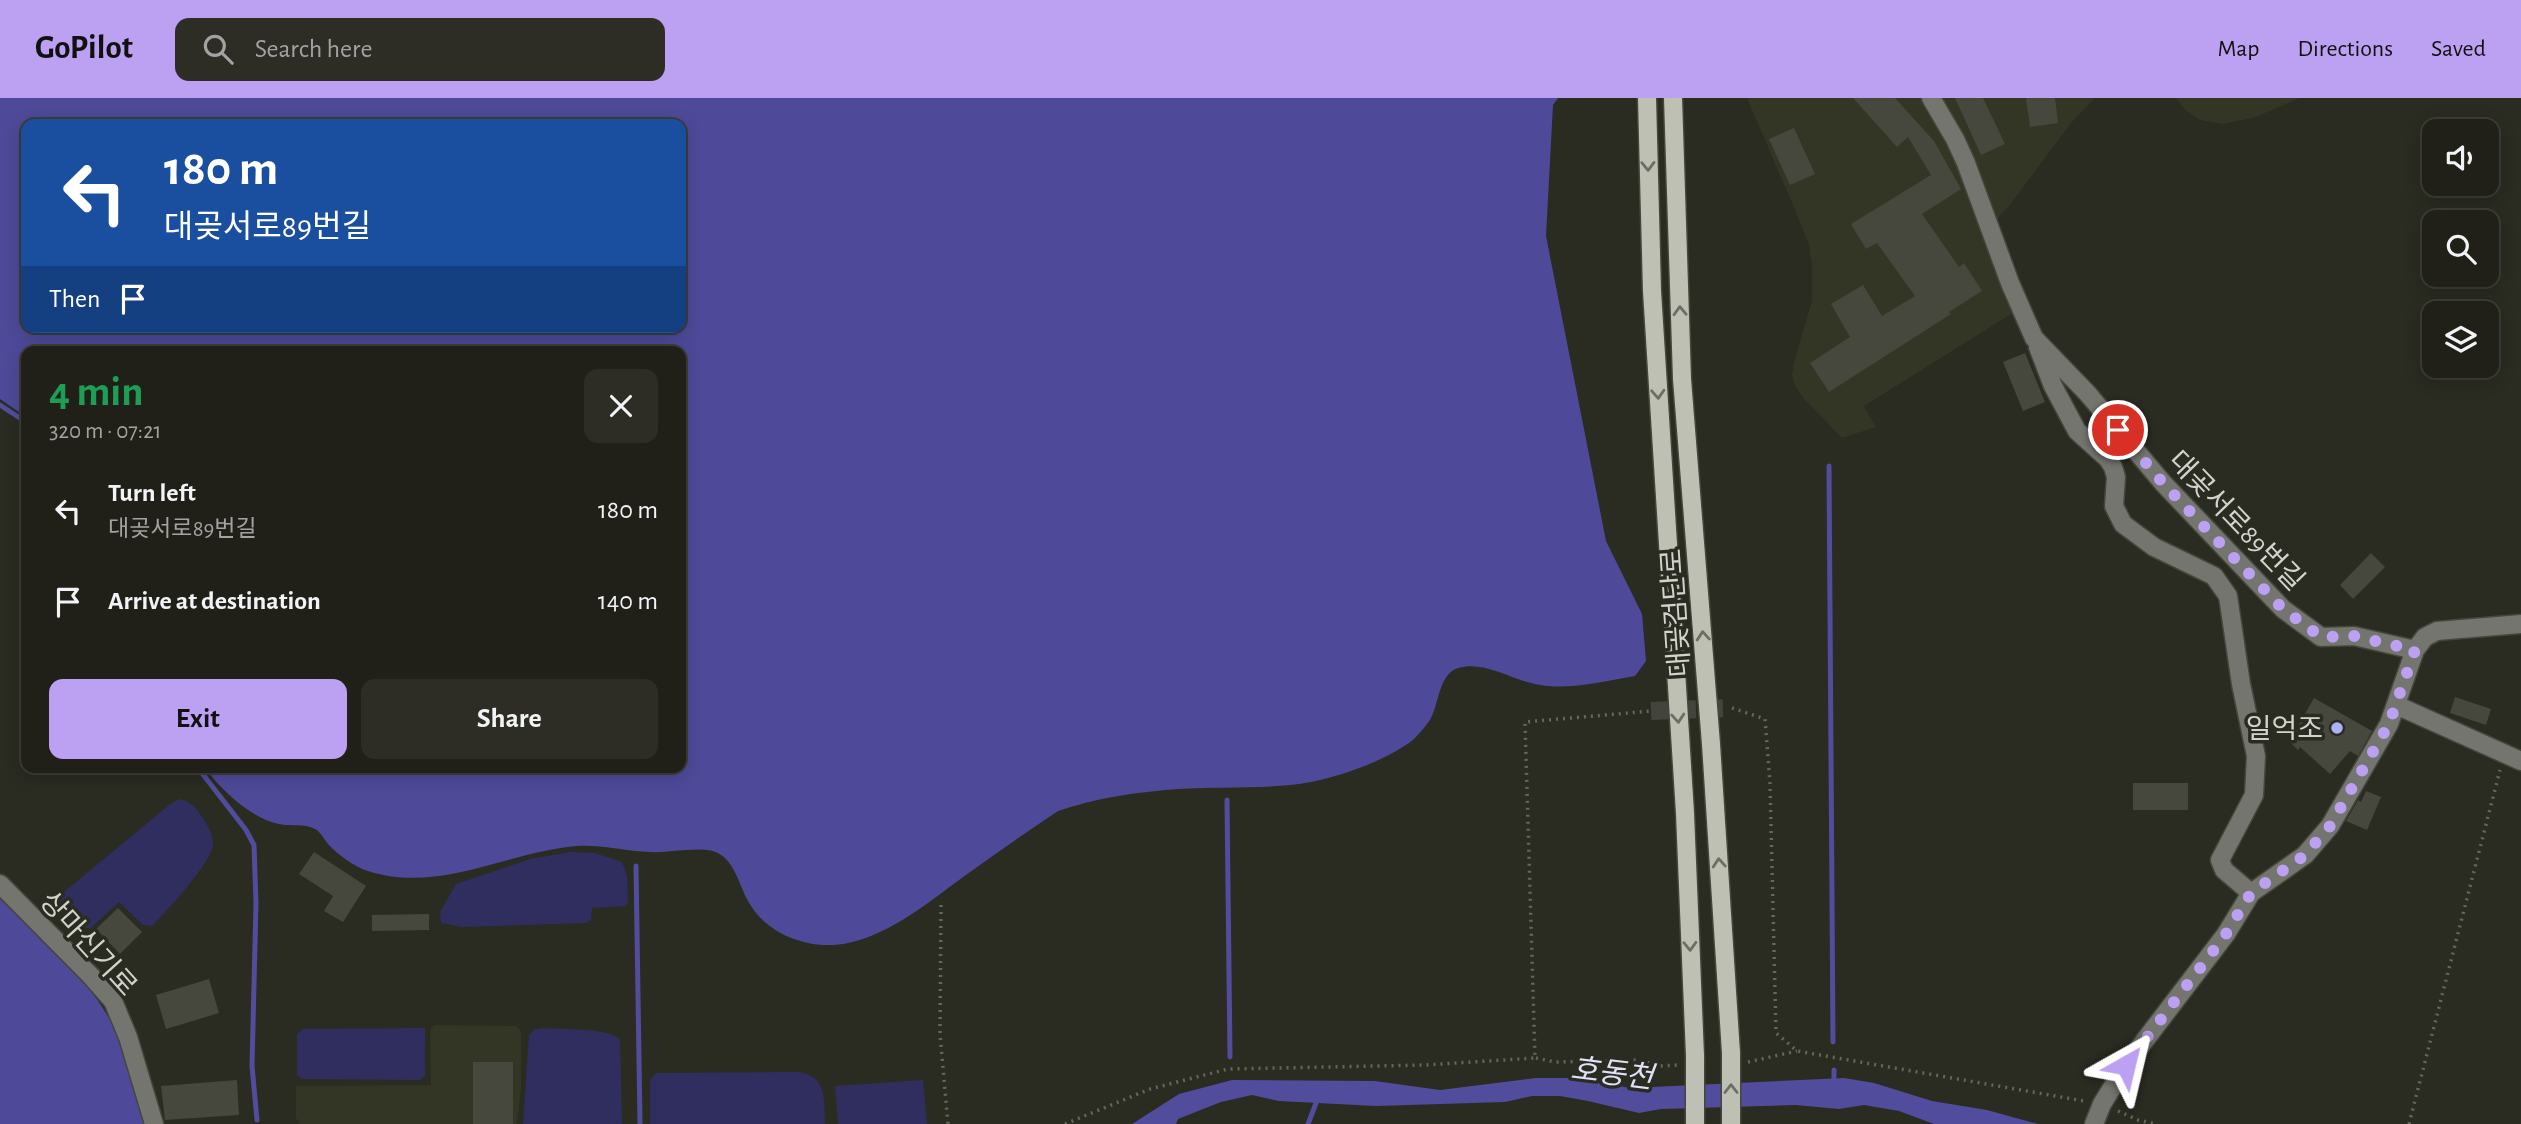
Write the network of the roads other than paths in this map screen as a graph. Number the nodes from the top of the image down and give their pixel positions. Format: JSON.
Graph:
{"nodes":[{"id":1,"x":1647,"y":98,"type":"edge"},
{"id":2,"x":1673,"y":98,"type":"edge"},
{"id":3,"x":1931,"y":98,"type":"edge"},
{"id":4,"x":2034,"y":338,"type":"junction"},
{"id":5,"x":2521,"y":624,"type":"edge"},
{"id":6,"x":2415,"y":650,"type":"junction"},
{"id":7,"x":2396,"y":705,"type":"junction"},
{"id":8,"x":2513,"y":758,"type":"edge"},
{"id":9,"x":0,"y":884,"type":"edge"},
{"id":10,"x":2251,"y":893,"type":"junction"},
{"id":11,"x":2098,"y":1115,"type":"edge"},
{"id":12,"x":154,"y":1124,"type":"edge"},
{"id":13,"x":1695,"y":1124,"type":"edge"},
{"id":14,"x":1731,"y":1124,"type":"edge"}],
"edges":[{"from":1,"to":13,"type":"main road","name":"대곶검단로","one_way":true,"bridge":true},
{"from":14,"to":2,"type":"main road","name":"대곶검단로","one_way":true,"bridge":true},
{"from":3,"to":4,"type":"street","name":"대곶서로89번길"},
{"from":4,"to":6,"type":"street","name":"대곶서로89번길"},
{"from":4,"to":10,"type":"street"},
{"from":5,"to":6,"type":"street"},
{"from":6,"to":7,"type":"street"},
{"from":7,"to":8,"type":"street"},
{"from":7,"to":10,"type":"street"},
{"from":9,"to":12,"type":"street","name":"상마신기로"},
{"from":10,"to":11,"type":"street"}]}
